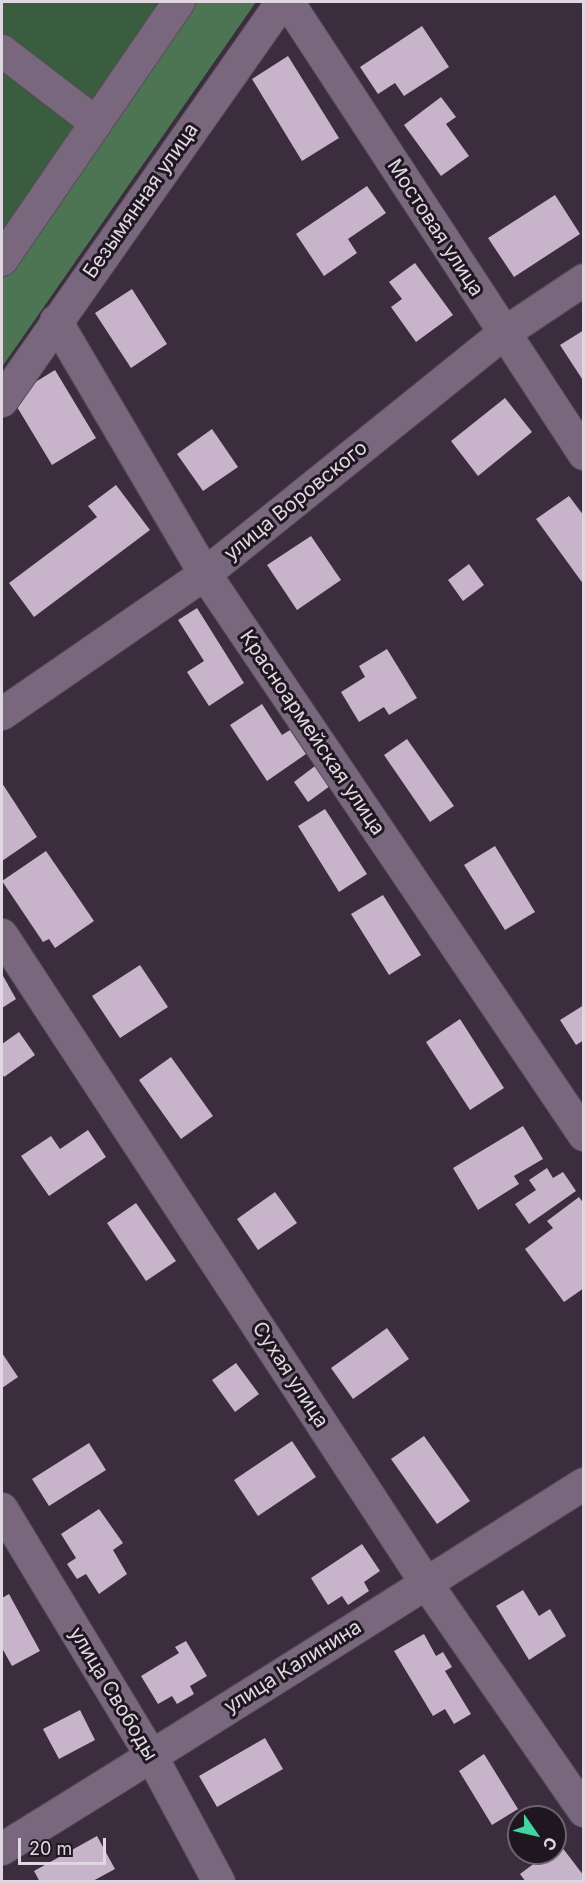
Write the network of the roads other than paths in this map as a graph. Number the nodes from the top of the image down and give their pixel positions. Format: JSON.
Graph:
{"nodes":[{"id":1,"x":179,"y":2,"type":"edge"},
{"id":2,"x":282,"y":2,"type":"edge"},
{"id":3,"x":288,"y":2,"type":"edge"},
{"id":4,"x":2,"y":51,"type":"edge"},
{"id":5,"x":96,"y":123,"type":"junction"},
{"id":6,"x":2,"y":260,"type":"edge"},
{"id":7,"x":584,"y":280,"type":"edge"},
{"id":8,"x":56,"y":321,"type":"junction"},
{"id":9,"x":503,"y":334,"type":"junction"},
{"id":10,"x":2,"y":401,"type":"edge"},
{"id":11,"x":584,"y":454,"type":"edge"},
{"id":12,"x":205,"y":574,"type":"junction"},
{"id":13,"x":2,"y":714,"type":"edge"},
{"id":14,"x":2,"y":935,"type":"edge"},
{"id":15,"x":584,"y":1136,"type":"edge"},
{"id":16,"x":584,"y":1484,"type":"edge"},
{"id":17,"x":2,"y":1509,"type":"edge"},
{"id":18,"x":426,"y":1583,"type":"junction"},
{"id":19,"x":152,"y":1757,"type":"junction"},
{"id":20,"x":584,"y":1811,"type":"edge"},
{"id":21,"x":2,"y":1849,"type":"edge"},
{"id":22,"x":219,"y":1881,"type":"edge"}],
"edges":[{"from":1,"to":5,"type":"street"},
{"from":2,"to":8,"type":"street","name":"Безымянная улица"},
{"from":3,"to":9,"type":"street","name":"Мостовая улица"},
{"from":4,"to":5,"type":"street"},
{"from":5,"to":6,"type":"street"},
{"from":7,"to":9,"type":"street","name":"улица Воровского"},
{"from":8,"to":10,"type":"street","name":"Безымянная улица"},
{"from":8,"to":12,"type":"street","name":"Красноармейская улица"},
{"from":9,"to":11,"type":"street","name":"Мостовая улица"},
{"from":9,"to":12,"type":"street","name":"улица Воровского"},
{"from":12,"to":13,"type":"street","name":"улица Воровского"},
{"from":12,"to":15,"type":"street","name":"Красноармейская улица"},
{"from":14,"to":18,"type":"street","name":"Сухая улица"},
{"from":16,"to":18,"type":"street","name":"улица Калинина"},
{"from":17,"to":19,"type":"street","name":"улица Свободы"},
{"from":18,"to":19,"type":"street","name":"улица Калинина"},
{"from":18,"to":20,"type":"street","name":"Сухая улица"},
{"from":19,"to":21,"type":"street","name":"улица Калинина"},
{"from":19,"to":22,"type":"street","name":"улица Свободы"}]}
